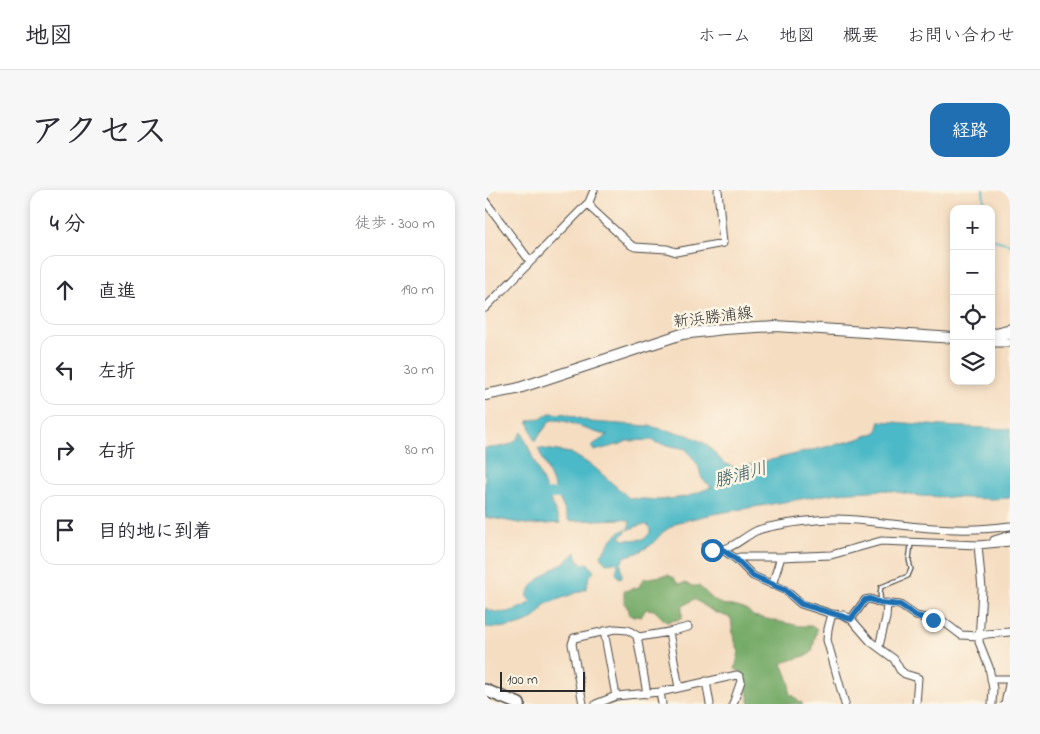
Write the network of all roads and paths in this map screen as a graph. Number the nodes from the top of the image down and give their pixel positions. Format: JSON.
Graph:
{"nodes":[{"id":1,"x":595,"y":190,"type":"edge"},
{"id":2,"x":719,"y":190,"type":"edge"},
{"id":3,"x":485,"y":202,"type":"edge"},
{"id":4,"x":589,"y":202,"type":"junction"},
{"id":5,"x":530,"y":261,"type":"junction"},
{"id":6,"x":485,"y":308,"type":"edge"},
{"id":7,"x":1010,"y":328,"type":"edge"},
{"id":8,"x":995,"y":331,"type":"edge"},
{"id":9,"x":1010,"y":334,"type":"edge"},
{"id":10,"x":995,"y":336,"type":"edge"},
{"id":11,"x":950,"y":338,"type":"edge"},
{"id":12,"x":995,"y":343,"type":"edge"},
{"id":13,"x":1010,"y":343,"type":"edge"},
{"id":14,"x":485,"y":395,"type":"edge"},
{"id":15,"x":1010,"y":526,"type":"edge"},
{"id":16,"x":1010,"y":535,"type":"edge"},
{"id":17,"x":1010,"y":542,"type":"edge"},
{"id":18,"x":911,"y":543,"type":"junction"},
{"id":19,"x":980,"y":545,"type":"junction"},
{"id":20,"x":706,"y":546,"type":"dead end"},
{"id":21,"x":723,"y":550,"type":"junction"},
{"id":22,"x":781,"y":557,"type":"junction"},
{"id":23,"x":736,"y":559,"type":"junction"},
{"id":24,"x":772,"y":585,"type":"junction"},
{"id":25,"x":884,"y":603,"type":"junction"},
{"id":26,"x":832,"y":614,"type":"junction"},
{"id":27,"x":851,"y":619,"type":"junction"},
{"id":28,"x":688,"y":627,"type":"dead end"},
{"id":29,"x":604,"y":631,"type":"junction"},
{"id":30,"x":669,"y":632,"type":"junction"},
{"id":31,"x":1010,"y":632,"type":"edge"},
{"id":32,"x":637,"y":636,"type":"junction"},
{"id":33,"x":979,"y":636,"type":"junction"},
{"id":34,"x":879,"y":646,"type":"junction"},
{"id":35,"x":991,"y":679,"type":"junction"},
{"id":36,"x":1010,"y":679,"type":"edge"},
{"id":37,"x":706,"y":681,"type":"junction"},
{"id":38,"x":679,"y":688,"type":"junction"},
{"id":39,"x":485,"y":690,"type":"edge"},
{"id":40,"x":660,"y":692,"type":"junction"},
{"id":41,"x":647,"y":694,"type":"junction"},
{"id":42,"x":616,"y":696,"type":"junction"},
{"id":43,"x":519,"y":704,"type":"edge"},
{"id":44,"x":583,"y":704,"type":"edge"},
{"id":45,"x":596,"y":704,"type":"edge"},
{"id":46,"x":662,"y":704,"type":"edge"},
{"id":47,"x":710,"y":704,"type":"edge"},
{"id":48,"x":733,"y":704,"type":"edge"},
{"id":49,"x":845,"y":704,"type":"edge"},
{"id":50,"x":916,"y":704,"type":"edge"},
{"id":51,"x":992,"y":704,"type":"edge"},
{"id":52,"x":1005,"y":704,"type":"edge"}],
"edges":[{"from":1,"to":4,"type":"street"},
{"from":2,"to":4,"type":"street"},
{"from":3,"to":5,"type":"street"},
{"from":4,"to":5,"type":"street"},
{"from":5,"to":6,"type":"street"},
{"from":7,"to":8,"type":"street"},
{"from":9,"to":10,"type":"main road"},
{"from":11,"to":14,"type":"main road","name":"新浜勝浦線"},
{"from":12,"to":13,"type":"street"},
{"from":15,"to":21,"type":"street"},
{"from":16,"to":19,"type":"street"},
{"from":17,"to":19,"type":"street"},
{"from":18,"to":19,"type":"street"},
{"from":18,"to":22,"type":"street"},
{"from":18,"to":25,"type":"lane"},
{"from":19,"to":33,"type":"street"},
{"from":20,"to":21,"type":"street"},
{"from":21,"to":23,"type":"street"},
{"from":22,"to":23,"type":"street"},
{"from":22,"to":24,"type":"street"},
{"from":23,"to":24,"type":"street"},
{"from":24,"to":26,"type":"street"},
{"from":25,"to":27,"type":"street"},
{"from":25,"to":33,"type":"street"},
{"from":25,"to":34,"type":"street"},
{"from":26,"to":27,"type":"street"},
{"from":26,"to":49,"type":"street"},
{"from":27,"to":34,"type":"street"},
{"from":28,"to":30,"type":"street"},
{"from":29,"to":32,"type":"street"},
{"from":29,"to":42,"type":"street"},
{"from":29,"to":44,"type":"street"},
{"from":30,"to":32,"type":"street"},
{"from":30,"to":38,"type":"street"},
{"from":31,"to":33,"type":"street"},
{"from":32,"to":41,"type":"street"},
{"from":33,"to":35,"type":"street"},
{"from":34,"to":50,"type":"street"},
{"from":35,"to":36,"type":"street"},
{"from":35,"to":51,"type":"street"},
{"from":36,"to":52,"type":"street"},
{"from":37,"to":38,"type":"street"},
{"from":37,"to":47,"type":"street"},
{"from":37,"to":48,"type":"street"},
{"from":38,"to":40,"type":"street"},
{"from":39,"to":43,"type":"main road"},
{"from":40,"to":41,"type":"street"},
{"from":40,"to":46,"type":"street"},
{"from":41,"to":42,"type":"street"},
{"from":42,"to":45,"type":"street"}]}
